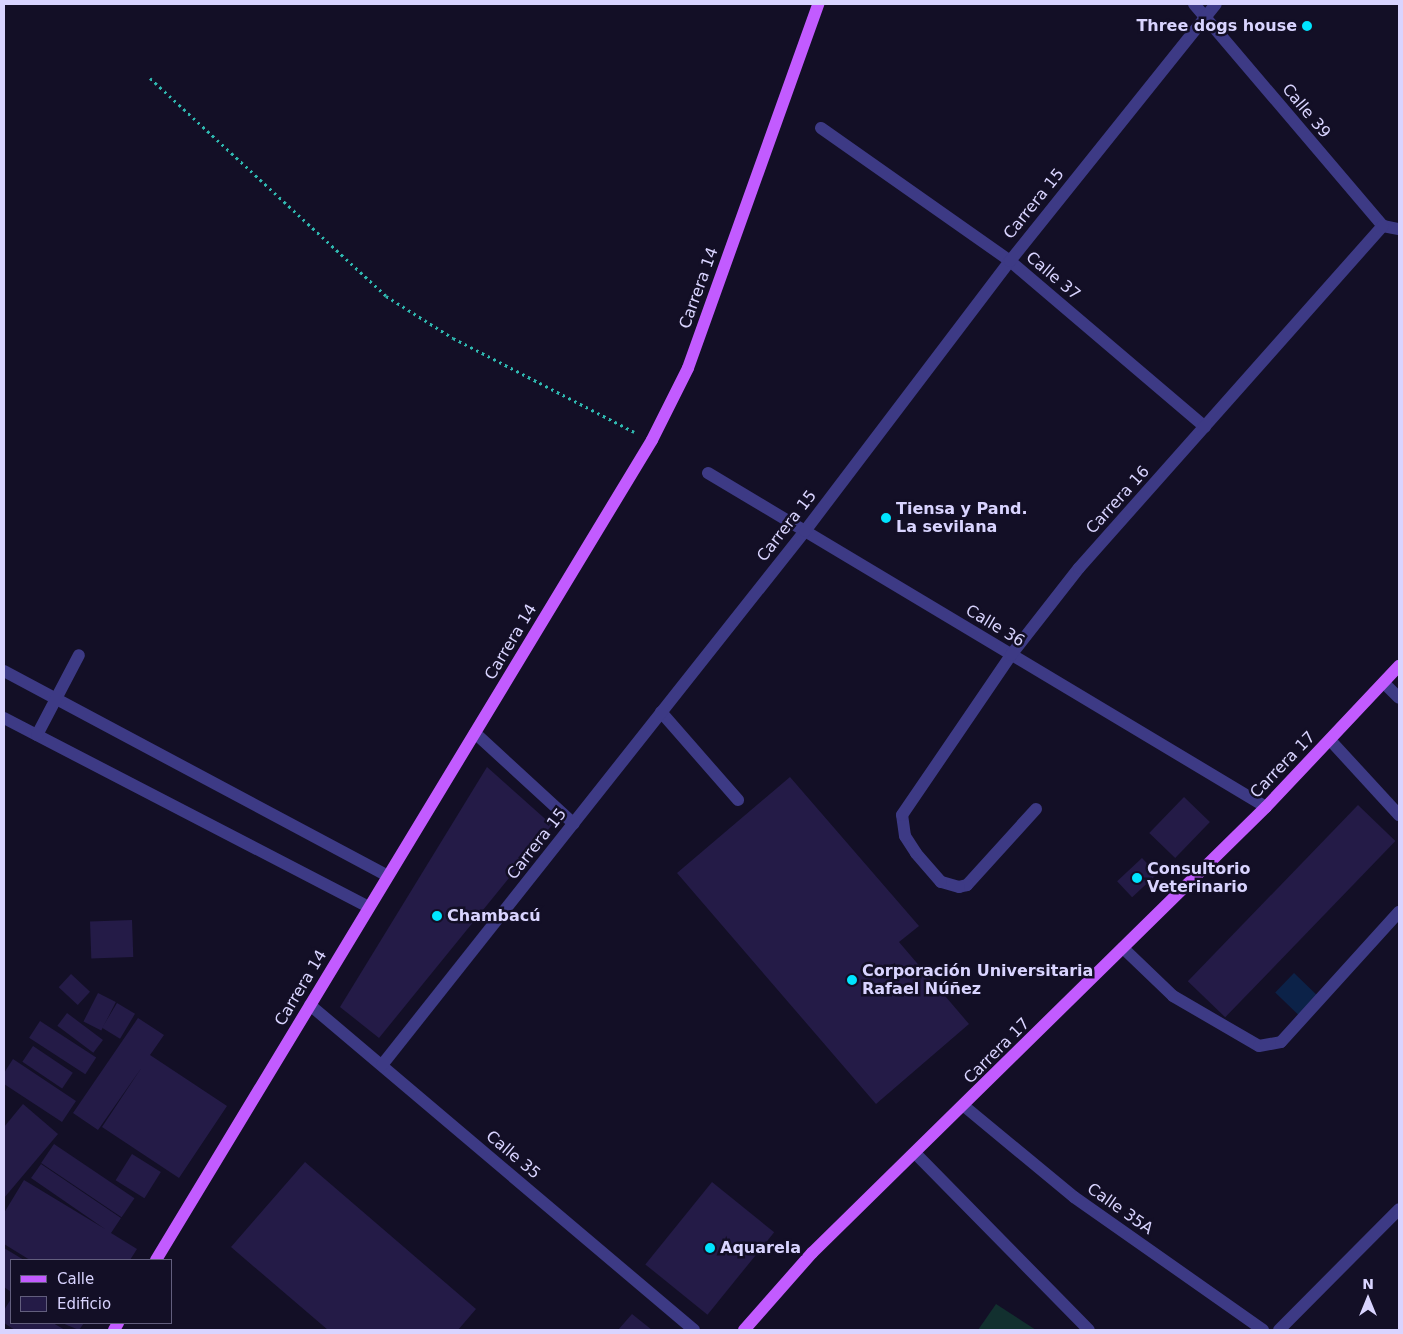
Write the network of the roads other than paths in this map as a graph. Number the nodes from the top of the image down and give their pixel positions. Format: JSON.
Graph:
{"nodes":[{"id":1,"x":818,"y":4,"type":"edge"},
{"id":2,"x":1194,"y":4,"type":"edge"},
{"id":3,"x":1216,"y":4,"type":"edge"},
{"id":4,"x":1206,"y":18,"type":"junction"},
{"id":5,"x":821,"y":128,"type":"dead end"},
{"id":6,"x":1383,"y":226,"type":"junction"},
{"id":7,"x":1399,"y":229,"type":"edge"},
{"id":8,"x":1010,"y":261,"type":"junction"},
{"id":9,"x":1205,"y":428,"type":"junction"},
{"id":10,"x":708,"y":472,"type":"dead end"},
{"id":11,"x":805,"y":531,"type":"junction"},
{"id":12,"x":79,"y":655,"type":"dead end"},
{"id":13,"x":1011,"y":655,"type":"junction"},
{"id":14,"x":1399,"y":666,"type":"edge"},
{"id":15,"x":4,"y":671,"type":"edge"},
{"id":16,"x":1384,"y":683,"type":"junction"},
{"id":17,"x":1399,"y":698,"type":"edge"},
{"id":18,"x":55,"y":699,"type":"junction"},
{"id":19,"x":662,"y":712,"type":"junction"},
{"id":20,"x":4,"y":718,"type":"edge"},
{"id":21,"x":475,"y":732,"type":"junction"},
{"id":22,"x":37,"y":735,"type":"junction"},
{"id":23,"x":1330,"y":740,"type":"junction"},
{"id":24,"x":738,"y":800,"type":"dead end"},
{"id":25,"x":1266,"y":807,"type":"junction"},
{"id":26,"x":1036,"y":809,"type":"dead end"},
{"id":27,"x":1399,"y":816,"type":"edge"},
{"id":28,"x":574,"y":824,"type":"junction"},
{"id":29,"x":388,"y":876,"type":"junction"},
{"id":30,"x":369,"y":907,"type":"junction"},
{"id":31,"x":1399,"y":912,"type":"edge"},
{"id":32,"x":1123,"y":948,"type":"junction"},
{"id":33,"x":310,"y":1005,"type":"junction"},
{"id":34,"x":382,"y":1065,"type":"junction"},
{"id":35,"x":964,"y":1106,"type":"junction"},
{"id":36,"x":914,"y":1153,"type":"junction"},
{"id":37,"x":1399,"y":1209,"type":"edge"},
{"id":38,"x":157,"y":1259,"type":"edge"},
{"id":39,"x":694,"y":1330,"type":"edge"},
{"id":40,"x":744,"y":1330,"type":"edge"},
{"id":41,"x":1089,"y":1330,"type":"edge"},
{"id":42,"x":1263,"y":1330,"type":"edge"},
{"id":43,"x":1279,"y":1330,"type":"edge"}],
"edges":[{"from":1,"to":21,"type":"main road","name":"Carrera 14"},
{"from":2,"to":4,"type":"street","name":"Calle 39"},
{"from":3,"to":4,"type":"street","name":"Carrera 15"},
{"from":4,"to":6,"type":"street","name":"Calle 39"},
{"from":4,"to":8,"type":"street","name":"Carrera 15"},
{"from":5,"to":8,"type":"street","name":"Calle 37"},
{"from":6,"to":7,"type":"street"},
{"from":6,"to":9,"type":"street","name":"Carrera 16"},
{"from":8,"to":9,"type":"street","name":"Calle 37"},
{"from":8,"to":11,"type":"street","name":"Carrera 15"},
{"from":9,"to":13,"type":"street","name":"Carrera 16"},
{"from":10,"to":11,"type":"street","name":"Calle 36"},
{"from":11,"to":13,"type":"street","name":"Calle 36"},
{"from":11,"to":19,"type":"street","name":"Carrera 15"},
{"from":12,"to":18,"type":"street"},
{"from":13,"to":25,"type":"street","name":"Calle 36"},
{"from":13,"to":26,"type":"street","name":"Carrera 16"},
{"from":14,"to":16,"type":"main road","name":"Carrera 17"},
{"from":15,"to":18,"type":"street"},
{"from":16,"to":17,"type":"street"},
{"from":16,"to":23,"type":"main road","name":"Carrera 17"},
{"from":18,"to":22,"type":"street"},
{"from":18,"to":29,"type":"street"},
{"from":19,"to":24,"type":"street"},
{"from":19,"to":28,"type":"street","name":"Carrera 15"},
{"from":20,"to":22,"type":"street"},
{"from":21,"to":28,"type":"street"},
{"from":21,"to":29,"type":"main road","name":"Carrera 14"},
{"from":22,"to":30,"type":"street"},
{"from":23,"to":25,"type":"main road","name":"Carrera 17"},
{"from":23,"to":27,"type":"street"},
{"from":25,"to":32,"type":"main road","name":"Carrera 17"},
{"from":28,"to":34,"type":"street","name":"Carrera 15"},
{"from":29,"to":30,"type":"main road","name":"Carrera 14"},
{"from":30,"to":33,"type":"main road","name":"Carrera 14"},
{"from":31,"to":32,"type":"street"},
{"from":32,"to":35,"type":"main road","name":"Carrera 17"},
{"from":33,"to":34,"type":"street","name":"Calle 35"},
{"from":33,"to":38,"type":"main road","name":"Carrera 14"},
{"from":34,"to":39,"type":"street","name":"Calle 35"},
{"from":35,"to":36,"type":"main road","name":"Carrera 17"},
{"from":35,"to":42,"type":"street","name":"Calle 35A"},
{"from":36,"to":40,"type":"main road","name":"Carrera 17"},
{"from":36,"to":41,"type":"street"},
{"from":37,"to":43,"type":"street"}]}
